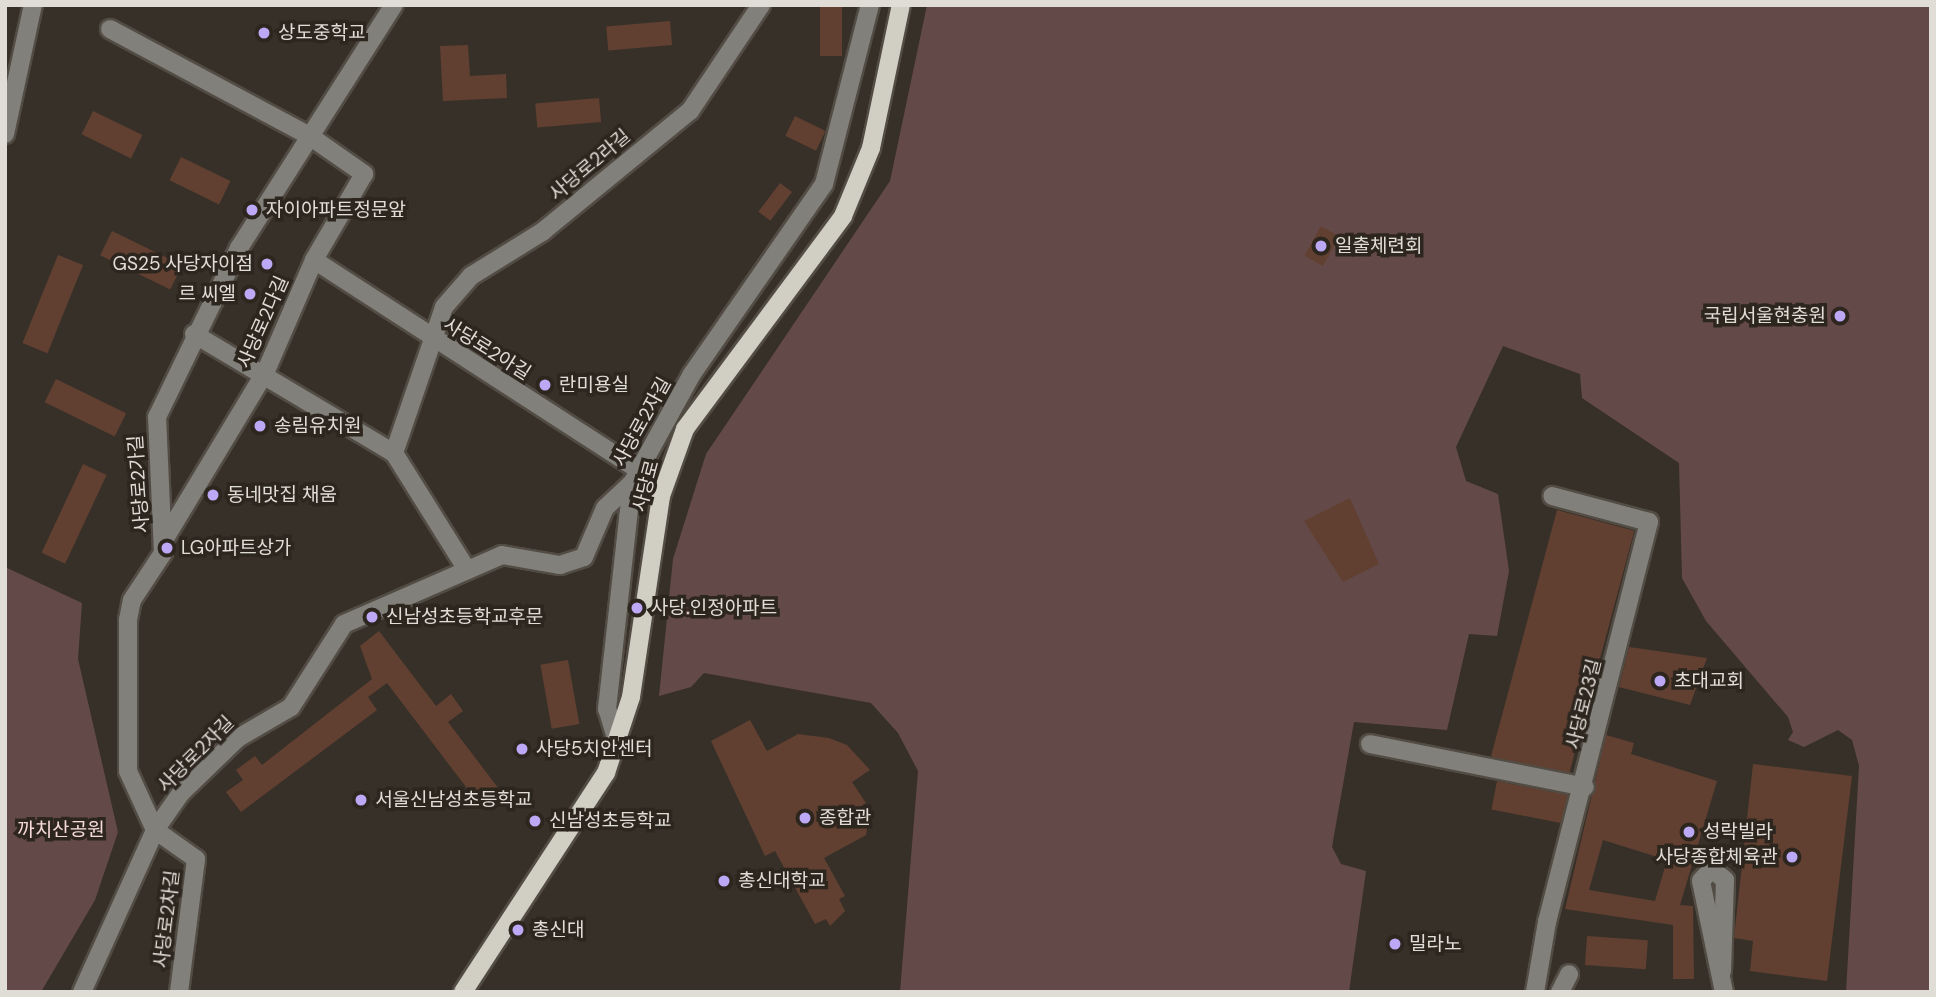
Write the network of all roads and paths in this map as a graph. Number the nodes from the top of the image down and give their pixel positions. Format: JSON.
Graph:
{"nodes":[{"id":1,"x":33,"y":5,"type":"edge"},
{"id":2,"x":394,"y":5,"type":"edge"},
{"id":3,"x":761,"y":5,"type":"edge"},
{"id":4,"x":870,"y":5,"type":"edge"},
{"id":5,"x":901,"y":5,"type":"edge"},
{"id":6,"x":110,"y":29,"type":"dead end"},
{"id":7,"x":5,"y":134,"type":"edge"},
{"id":8,"x":311,"y":137,"type":"junction"},
{"id":9,"x":314,"y":260,"type":"junction"},
{"id":10,"x":194,"y":334,"type":"junction"},
{"id":11,"x":430,"y":339,"type":"junction"},
{"id":12,"x":266,"y":371,"type":"junction"},
{"id":13,"x":394,"y":453,"type":"junction"},
{"id":14,"x":636,"y":477,"type":"junction"},
{"id":15,"x":1552,"y":496,"type":"dead end"},
{"id":16,"x":164,"y":540,"type":"junction"},
{"id":17,"x":467,"y":570,"type":"junction"},
{"id":18,"x":617,"y":741,"type":"junction"},
{"id":19,"x":1370,"y":744,"type":"dead end"},
{"id":20,"x":1585,"y":787,"type":"junction"},
{"id":21,"x":155,"y":830,"type":"junction"},
{"id":22,"x":1722,"y":971,"type":"junction"},
{"id":23,"x":1569,"y":974,"type":"dead end"},
{"id":24,"x":82,"y":992,"type":"edge"},
{"id":25,"x":178,"y":992,"type":"edge"},
{"id":26,"x":463,"y":992,"type":"edge"},
{"id":27,"x":1535,"y":992,"type":"edge"},
{"id":28,"x":1560,"y":992,"type":"edge"},
{"id":29,"x":1724,"y":992,"type":"edge"}],
"edges":[{"from":1,"to":7,"type":"street"},
{"from":2,"to":8,"type":"street","name":"사당로2가길"},
{"from":3,"to":11,"type":"street","name":"사당로2라길"},
{"from":4,"to":14,"type":"street","name":"사당로2자길"},
{"from":5,"to":18,"type":"main road","name":"사당로"},
{"from":6,"to":8,"type":"street"},
{"from":8,"to":9,"type":"street","name":"사당로2다길"},
{"from":8,"to":10,"type":"street","name":"사당로2가길"},
{"from":9,"to":11,"type":"street","name":"사당로2아길"},
{"from":9,"to":12,"type":"street","name":"사당로2다길"},
{"from":10,"to":12,"type":"street"},
{"from":10,"to":16,"type":"street","name":"사당로2가길"},
{"from":11,"to":13,"type":"street","name":"사당로2라길"},
{"from":11,"to":14,"type":"street","name":"사당로2아길"},
{"from":12,"to":13,"type":"street"},
{"from":12,"to":16,"type":"street","name":"사당로2다길"},
{"from":13,"to":17,"type":"street"},
{"from":14,"to":17,"type":"street","name":"사당로2자길"},
{"from":14,"to":18,"type":"street"},
{"from":15,"to":20,"type":"street","name":"사당로23길"},
{"from":16,"to":21,"type":"street","name":"사당로2가길"},
{"from":17,"to":21,"type":"street","name":"사당로2자길"},
{"from":18,"to":26,"type":"main road","name":"사당로"},
{"from":19,"to":20,"type":"street"},
{"from":20,"to":27,"type":"street","name":"사당로23길"},
{"from":21,"to":24,"type":"street"},
{"from":21,"to":25,"type":"street","name":"사당로2차길"},
{"from":22,"to":22,"type":"street"},
{"from":22,"to":29,"type":"street"},
{"from":23,"to":28,"type":"street"}]}
